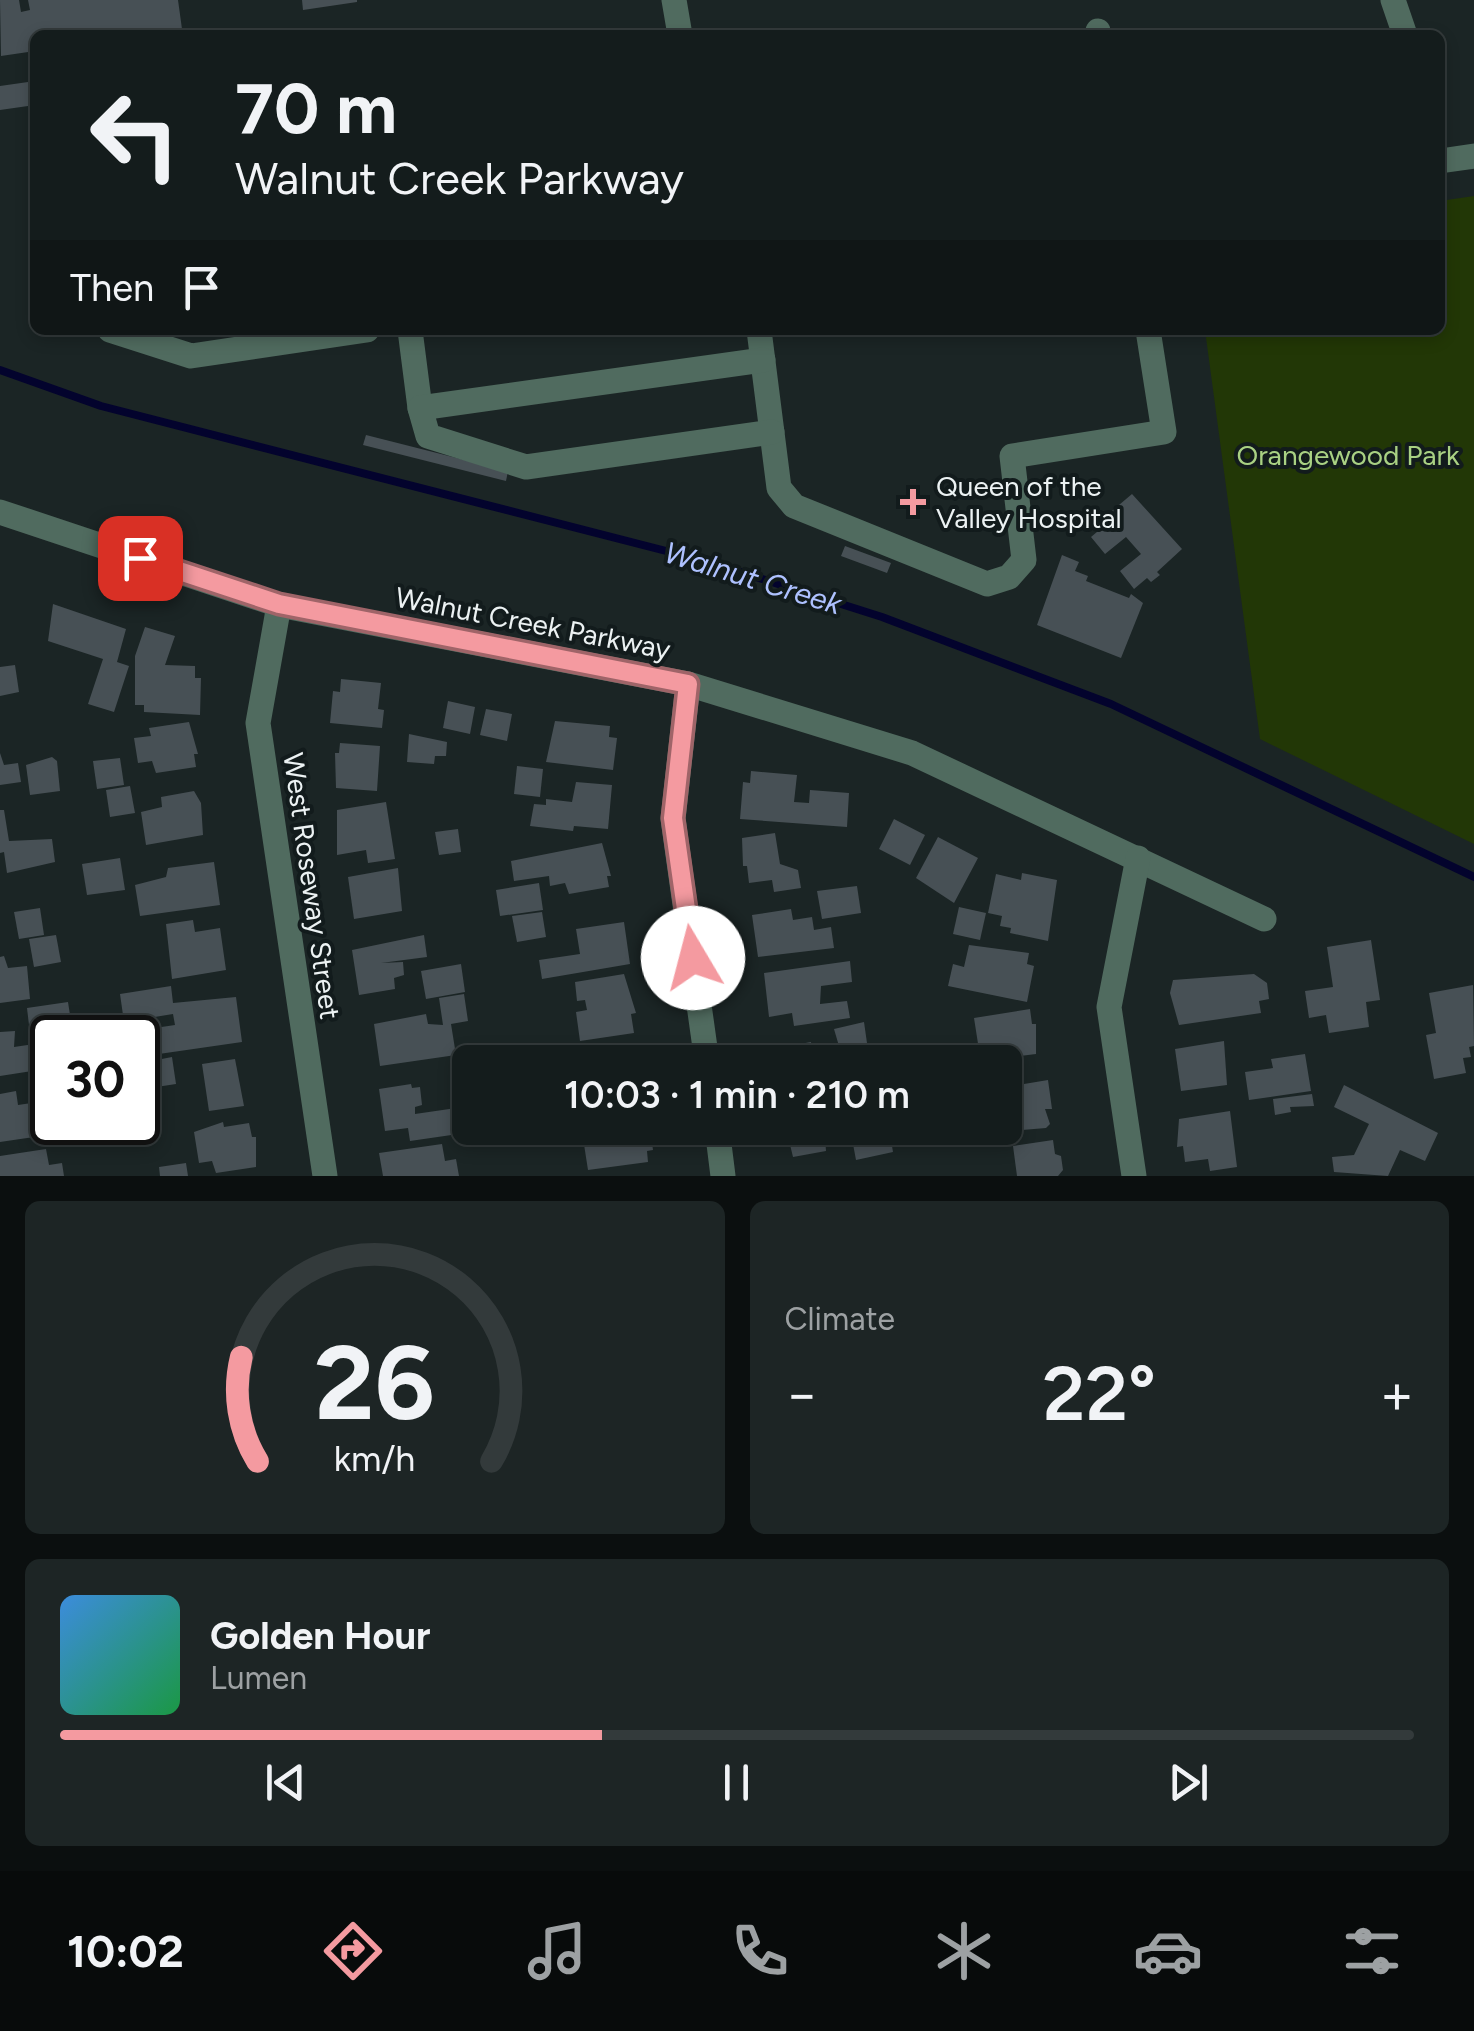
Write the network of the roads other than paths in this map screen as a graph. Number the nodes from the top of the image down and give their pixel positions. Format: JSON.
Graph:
{"nodes":[{"id":1,"x":674,"y":0,"type":"edge"},
{"id":2,"x":1393,"y":0,"type":"edge"},
{"id":3,"x":679,"y":30,"type":"edge"},
{"id":4,"x":1403,"y":30,"type":"edge"},
{"id":5,"x":1474,"y":156,"type":"edge"},
{"id":6,"x":1445,"y":160,"type":"edge"},
{"id":7,"x":126,"y":335,"type":"edge"},
{"id":8,"x":333,"y":335,"type":"edge"},
{"id":9,"x":411,"y":335,"type":"edge"},
{"id":10,"x":760,"y":335,"type":"edge"},
{"id":11,"x":1149,"y":335,"type":"edge"},
{"id":12,"x":763,"y":360,"type":"junction"},
{"id":13,"x":420,"y":408,"type":"junction"},
{"id":14,"x":772,"y":432,"type":"junction"},
{"id":15,"x":0,"y":512,"type":"edge"},
{"id":16,"x":279,"y":604,"type":"junction"},
{"id":17,"x":688,"y":684,"type":"junction"},
{"id":18,"x":1138,"y":858,"type":"junction"},
{"id":19,"x":1264,"y":919,"type":"dead end"},
{"id":20,"x":706,"y":1045,"type":"edge"},
{"id":21,"x":718,"y":1145,"type":"edge"},
{"id":22,"x":325,"y":1176,"type":"edge"},
{"id":23,"x":723,"y":1176,"type":"edge"},
{"id":24,"x":1134,"y":1176,"type":"edge"}],
"edges":[{"from":1,"to":3,"type":"street"},
{"from":2,"to":4,"type":"street"},
{"from":5,"to":6,"type":"street"},
{"from":7,"to":8,"type":"street"},
{"from":9,"to":13,"type":"street"},
{"from":10,"to":12,"type":"street"},
{"from":11,"to":14,"type":"street"},
{"from":12,"to":13,"type":"street"},
{"from":12,"to":14,"type":"street"},
{"from":13,"to":14,"type":"street"},
{"from":15,"to":16,"type":"street","name":"Walnut Creek Parkway"},
{"from":16,"to":17,"type":"street","name":"Walnut Creek Parkway"},
{"from":16,"to":22,"type":"street","name":"West Roseway Street"},
{"from":17,"to":18,"type":"street","name":"Walnut Creek Parkway"},
{"from":17,"to":20,"type":"street"},
{"from":18,"to":19,"type":"street","name":"Walnut Creek Parkway"},
{"from":18,"to":24,"type":"street"},
{"from":21,"to":23,"type":"street"}]}
